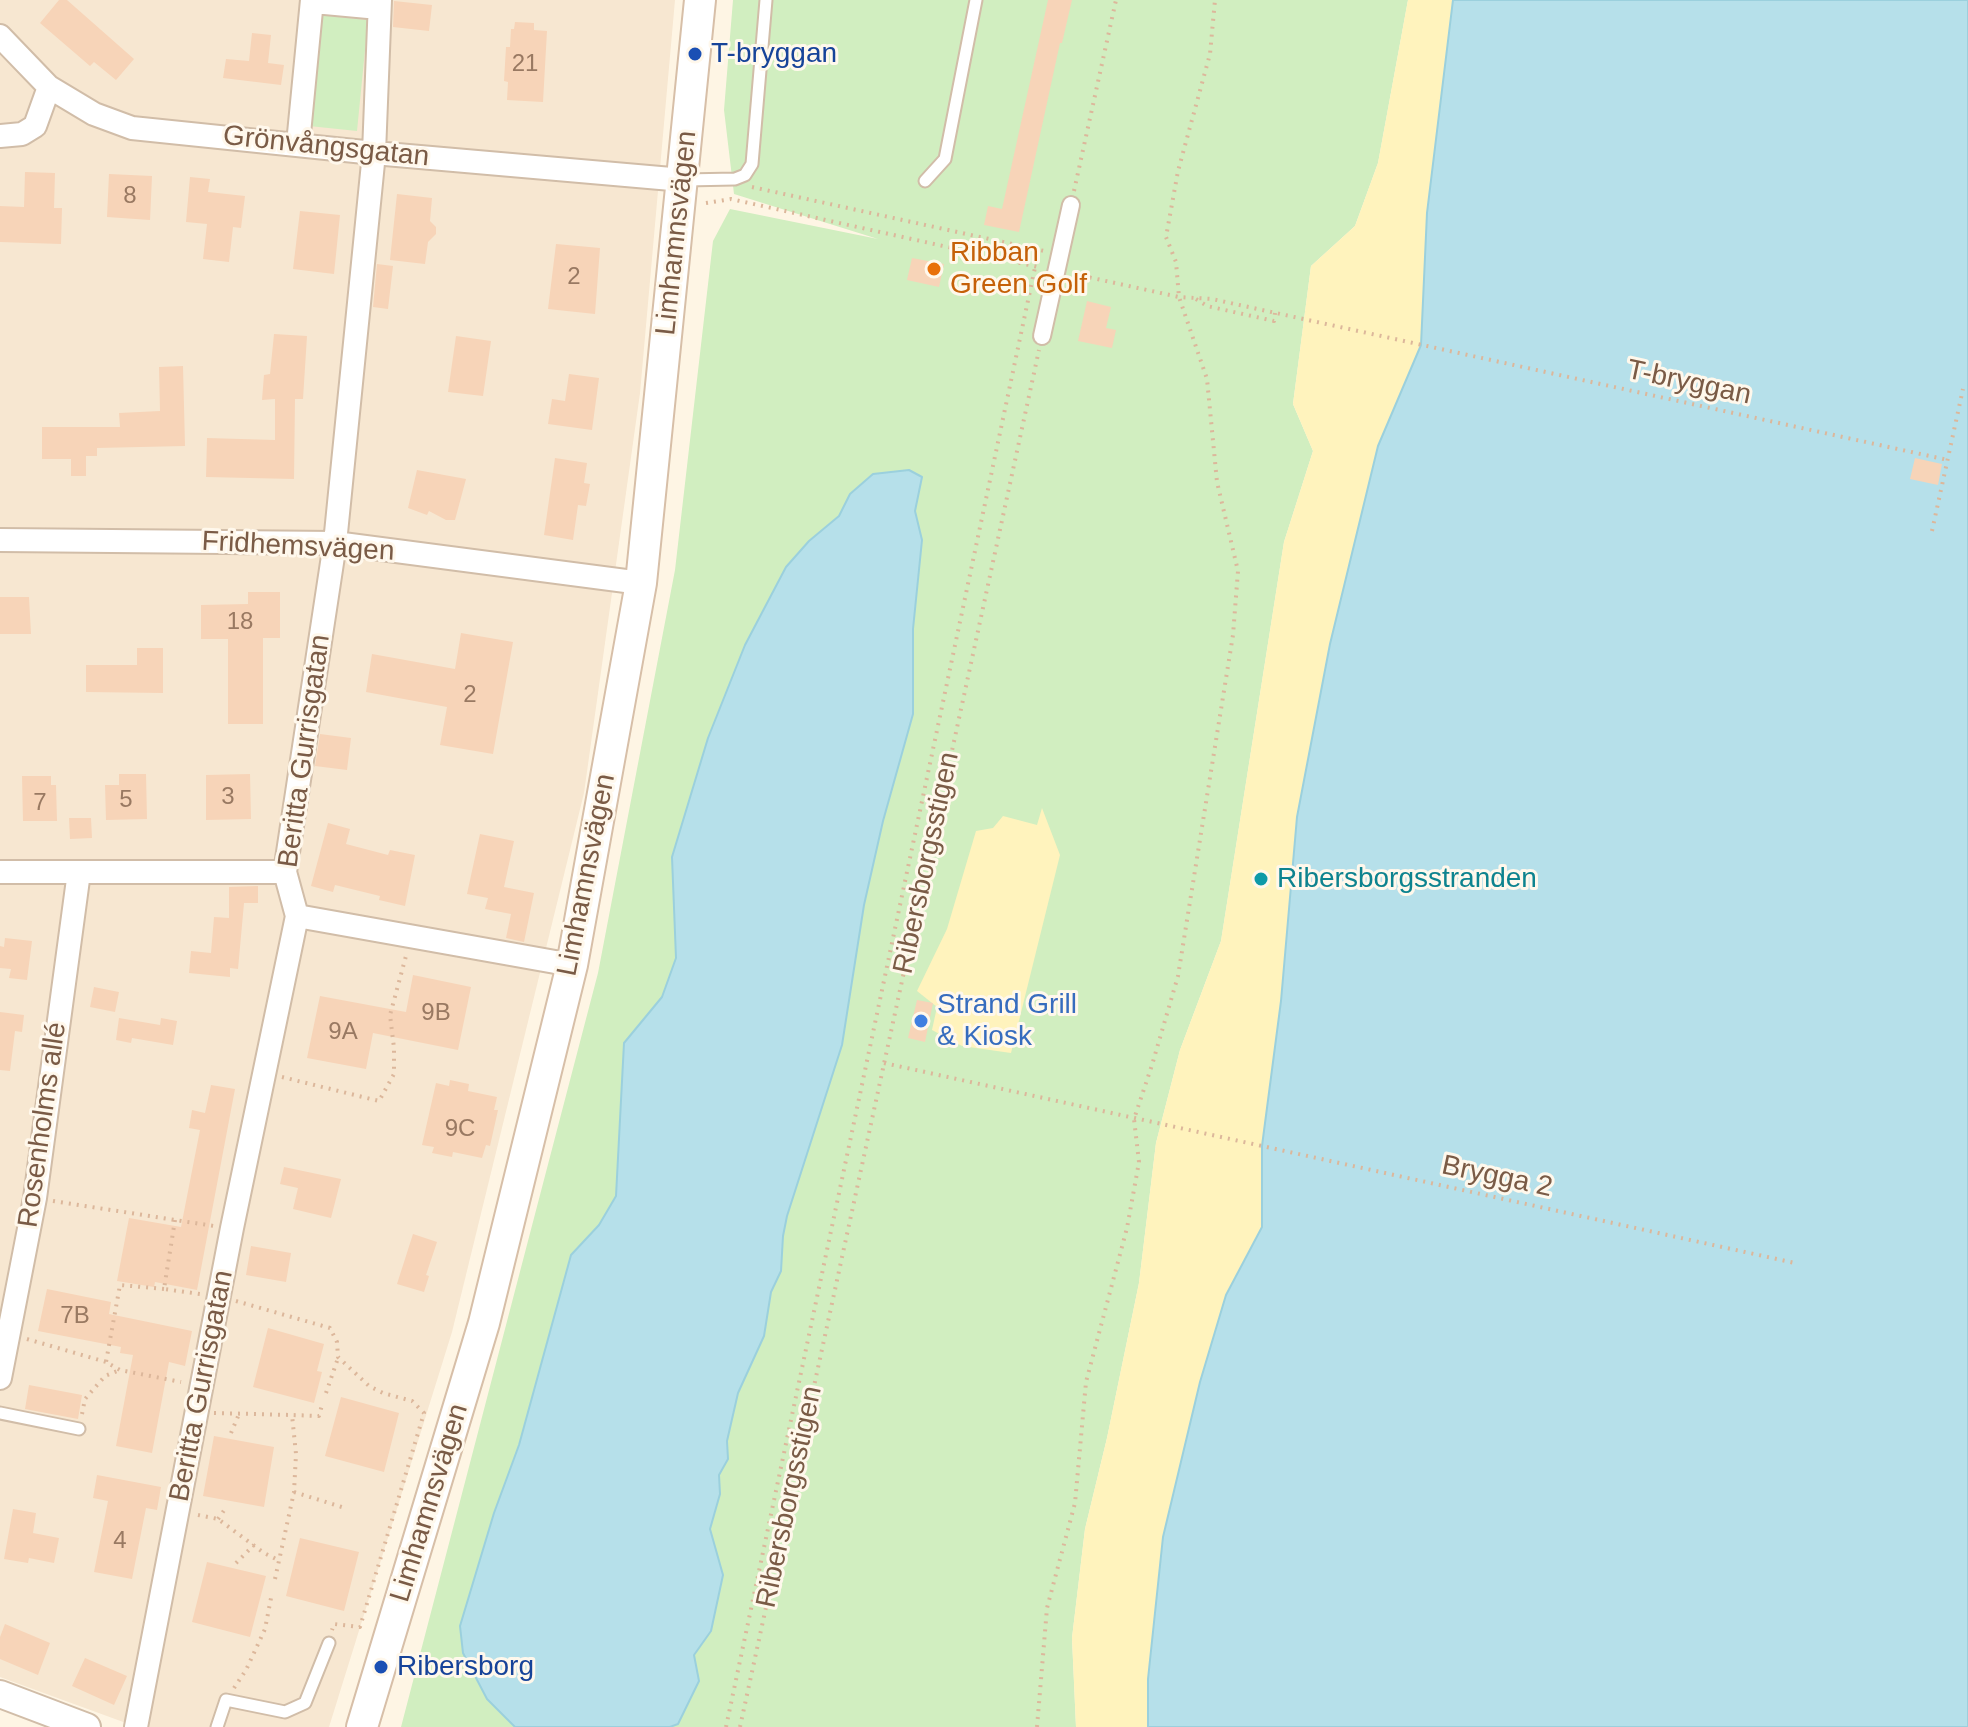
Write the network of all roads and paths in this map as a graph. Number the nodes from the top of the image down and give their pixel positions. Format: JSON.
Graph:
{"nodes":[{"id":1,"x":700,"y":0,"type":"edge"},
{"id":2,"x":766,"y":0,"type":"edge"},
{"id":3,"x":976,"y":0,"type":"edge"},
{"id":4,"x":1116,"y":0,"type":"edge"},
{"id":5,"x":1215,"y":0,"type":"edge"},
{"id":6,"x":313,"y":1,"type":"edge"},
{"id":7,"x":380,"y":4,"type":"edge"},
{"id":8,"x":0,"y":36,"type":"edge"},
{"id":9,"x":49,"y":87,"type":"junction"},
{"id":10,"x":0,"y":136,"type":"edge"},
{"id":11,"x":298,"y":144,"type":"junction"},
{"id":12,"x":374,"y":153,"type":"junction"},
{"id":13,"x":735,"y":179,"type":"junction"},
{"id":14,"x":683,"y":180,"type":"junction"},
{"id":15,"x":925,"y":181,"type":"dead end"},
{"id":16,"x":706,"y":203,"type":"dead end"},
{"id":17,"x":1071,"y":205,"type":"joint"},
{"id":18,"x":1037,"y":258,"type":"dead end"},
{"id":19,"x":1058,"y":263,"type":"junction"},
{"id":20,"x":1035,"y":266,"type":"junction"},
{"id":21,"x":1179,"y":297,"type":"junction"},
{"id":22,"x":1042,"y":336,"type":"joint"},
{"id":23,"x":1963,"y":389,"type":"dead end"},
{"id":24,"x":1948,"y":460,"type":"junction"},
{"id":25,"x":1932,"y":531,"type":"dead end"},
{"id":26,"x":0,"y":540,"type":"edge"},
{"id":27,"x":335,"y":543,"type":"junction"},
{"id":28,"x":641,"y":583,"type":"junction"},
{"id":29,"x":0,"y":872,"type":"edge"},
{"id":30,"x":79,"y":872,"type":"junction"},
{"id":31,"x":285,"y":872,"type":"junction"},
{"id":32,"x":297,"y":916,"type":"junction"},
{"id":33,"x":412,"y":936,"type":"junction"},
{"id":34,"x":572,"y":965,"type":"junction"},
{"id":35,"x":884,"y":1063,"type":"junction"},
{"id":36,"x":264,"y":1073,"type":"junction"},
{"id":37,"x":1134,"y":1119,"type":"junction"},
{"id":38,"x":35,"y":1198,"type":"junction"},
{"id":39,"x":175,"y":1220,"type":"junction"},
{"id":40,"x":232,"y":1228,"type":"junction"},
{"id":41,"x":1795,"y":1263,"type":"dead end"},
{"id":42,"x":164,"y":1289,"type":"junction"},
{"id":43,"x":220,"y":1297,"type":"junction"},
{"id":44,"x":8,"y":1333,"type":"junction"},
{"id":45,"x":338,"y":1357,"type":"junction"},
{"id":46,"x":106,"y":1362,"type":"junction"},
{"id":47,"x":120,"y":1370,"type":"junction"},
{"id":48,"x":0,"y":1378,"type":"edge"},
{"id":49,"x":202,"y":1384,"type":"junction"},
{"id":50,"x":326,"y":1393,"type":"dead end"},
{"id":51,"x":322,"y":1405,"type":"dead end"},
{"id":52,"x":197,"y":1412,"type":"junction"},
{"id":53,"x":0,"y":1413,"type":"edge"},
{"id":54,"x":239,"y":1414,"type":"junction"},
{"id":55,"x":292,"y":1415,"type":"junction"},
{"id":56,"x":79,"y":1429,"type":"joint"},
{"id":57,"x":231,"y":1433,"type":"dead end"},
{"id":58,"x":294,"y":1492,"type":"junction"},
{"id":59,"x":345,"y":1508,"type":"dead end"},
{"id":60,"x":225,"y":1509,"type":"dead end"},
{"id":61,"x":177,"y":1511,"type":"junction"},
{"id":62,"x":218,"y":1519,"type":"junction"},
{"id":63,"x":254,"y":1545,"type":"junction"},
{"id":64,"x":278,"y":1560,"type":"junction"},
{"id":65,"x":236,"y":1563,"type":"dead end"},
{"id":66,"x":275,"y":1579,"type":"dead end"},
{"id":67,"x":378,"y":1592,"type":"dead end"},
{"id":68,"x":272,"y":1593,"type":"dead end"},
{"id":69,"x":365,"y":1633,"type":"dead end"},
{"id":70,"x":329,"y":1643,"type":"joint"},
{"id":71,"x":0,"y":1694,"type":"edge"},
{"id":72,"x":226,"y":1700,"type":"junction"},
{"id":73,"x":87,"y":1727,"type":"edge"},
{"id":74,"x":136,"y":1727,"type":"edge"},
{"id":75,"x":217,"y":1727,"type":"edge"},
{"id":76,"x":362,"y":1727,"type":"edge"},
{"id":77,"x":726,"y":1727,"type":"edge"},
{"id":78,"x":740,"y":1727,"type":"edge"},
{"id":79,"x":1037,"y":1727,"type":"edge"}],
"edges":[{"from":1,"to":14,"type":"main road","name":"Limhamnsvägen"},
{"from":2,"to":13,"type":"lane"},
{"from":3,"to":15,"type":"lane"},
{"from":4,"to":17,"type":"path"},
{"from":5,"to":21,"type":"path"},
{"from":6,"to":7,"type":"street"},
{"from":6,"to":11,"type":"street"},
{"from":7,"to":12,"type":"street","name":"Beritta Gurrisgatan"},
{"from":8,"to":9,"type":"street","name":"Grönvångsgatan"},
{"from":9,"to":10,"type":"street"},
{"from":9,"to":11,"type":"street","name":"Grönvångsgatan"},
{"from":11,"to":12,"type":"street","name":"Grönvångsgatan"},
{"from":12,"to":14,"type":"street","name":"Grönvångsgatan"},
{"from":12,"to":27,"type":"street","name":"Beritta Gurrisgatan"},
{"from":13,"to":14,"type":"lane"},
{"from":13,"to":19,"type":"path"},
{"from":14,"to":28,"type":"main road","name":"Limhamnsvägen"},
{"from":16,"to":20,"type":"path"},
{"from":17,"to":19,"type":"street"},
{"from":18,"to":20,"type":"path"},
{"from":19,"to":20,"type":"path"},
{"from":19,"to":21,"type":"path","name":"T-bryggan"},
{"from":19,"to":22,"type":"street"},
{"from":20,"to":77,"type":"path"},
{"from":21,"to":24,"type":"path","name":"T-bryggan"},
{"from":21,"to":37,"type":"path"},
{"from":22,"to":35,"type":"path","name":"Ribersborgsstigen"},
{"from":23,"to":24,"type":"path"},
{"from":24,"to":25,"type":"path"},
{"from":26,"to":27,"type":"street","name":"Fridhemsvägen"},
{"from":27,"to":28,"type":"street","name":"Fridhemsvägen"},
{"from":27,"to":31,"type":"street","name":"Beritta Gurrisgatan"},
{"from":28,"to":34,"type":"main road","name":"Limhamnsvägen"},
{"from":29,"to":30,"type":"street"},
{"from":30,"to":31,"type":"street"},
{"from":30,"to":38,"type":"street","name":"Rosenholms allé"},
{"from":31,"to":32,"type":"street","name":"Beritta Gurrisgatan"},
{"from":32,"to":33,"type":"street"},
{"from":32,"to":36,"type":"street","name":"Beritta Gurrisgatan"},
{"from":33,"to":34,"type":"street"},
{"from":33,"to":36,"type":"path"},
{"from":34,"to":76,"type":"main road","name":"Limhamnsvägen"},
{"from":35,"to":37,"type":"path","name":"Brygga 2"},
{"from":35,"to":78,"type":"path","name":"Ribersborgsstigen"},
{"from":36,"to":40,"type":"street","name":"Beritta Gurrisgatan"},
{"from":37,"to":41,"type":"path","name":"Brygga 2"},
{"from":37,"to":79,"type":"path"},
{"from":38,"to":39,"type":"path"},
{"from":38,"to":44,"type":"street","name":"Rosenholms allé"},
{"from":39,"to":40,"type":"path"},
{"from":39,"to":42,"type":"path"},
{"from":40,"to":43,"type":"street","name":"Beritta Gurrisgatan"},
{"from":42,"to":43,"type":"path"},
{"from":42,"to":46,"type":"path"},
{"from":43,"to":45,"type":"path"},
{"from":43,"to":49,"type":"street","name":"Beritta Gurrisgatan"},
{"from":44,"to":46,"type":"path"},
{"from":44,"to":48,"type":"street","name":"Rosenholms allé"},
{"from":45,"to":50,"type":"path"},
{"from":45,"to":70,"type":"path"},
{"from":46,"to":47,"type":"path"},
{"from":47,"to":49,"type":"path"},
{"from":47,"to":56,"type":"path"},
{"from":49,"to":52,"type":"street","name":"Beritta Gurrisgatan"},
{"from":51,"to":55,"type":"path"},
{"from":52,"to":54,"type":"path"},
{"from":52,"to":61,"type":"street","name":"Beritta Gurrisgatan"},
{"from":53,"to":56,"type":"lane"},
{"from":54,"to":55,"type":"path"},
{"from":54,"to":57,"type":"path"},
{"from":55,"to":58,"type":"path"},
{"from":58,"to":59,"type":"path"},
{"from":58,"to":64,"type":"path"},
{"from":60,"to":62,"type":"path"},
{"from":61,"to":62,"type":"path"},
{"from":61,"to":74,"type":"street","name":"Beritta Gurrisgatan"},
{"from":62,"to":63,"type":"path"},
{"from":63,"to":64,"type":"path"},
{"from":63,"to":65,"type":"path"},
{"from":64,"to":66,"type":"path"},
{"from":67,"to":69,"type":"path"},
{"from":68,"to":72,"type":"path"},
{"from":70,"to":72,"type":"lane"},
{"from":71,"to":73,"type":"street"},
{"from":72,"to":75,"type":"lane"}]}
